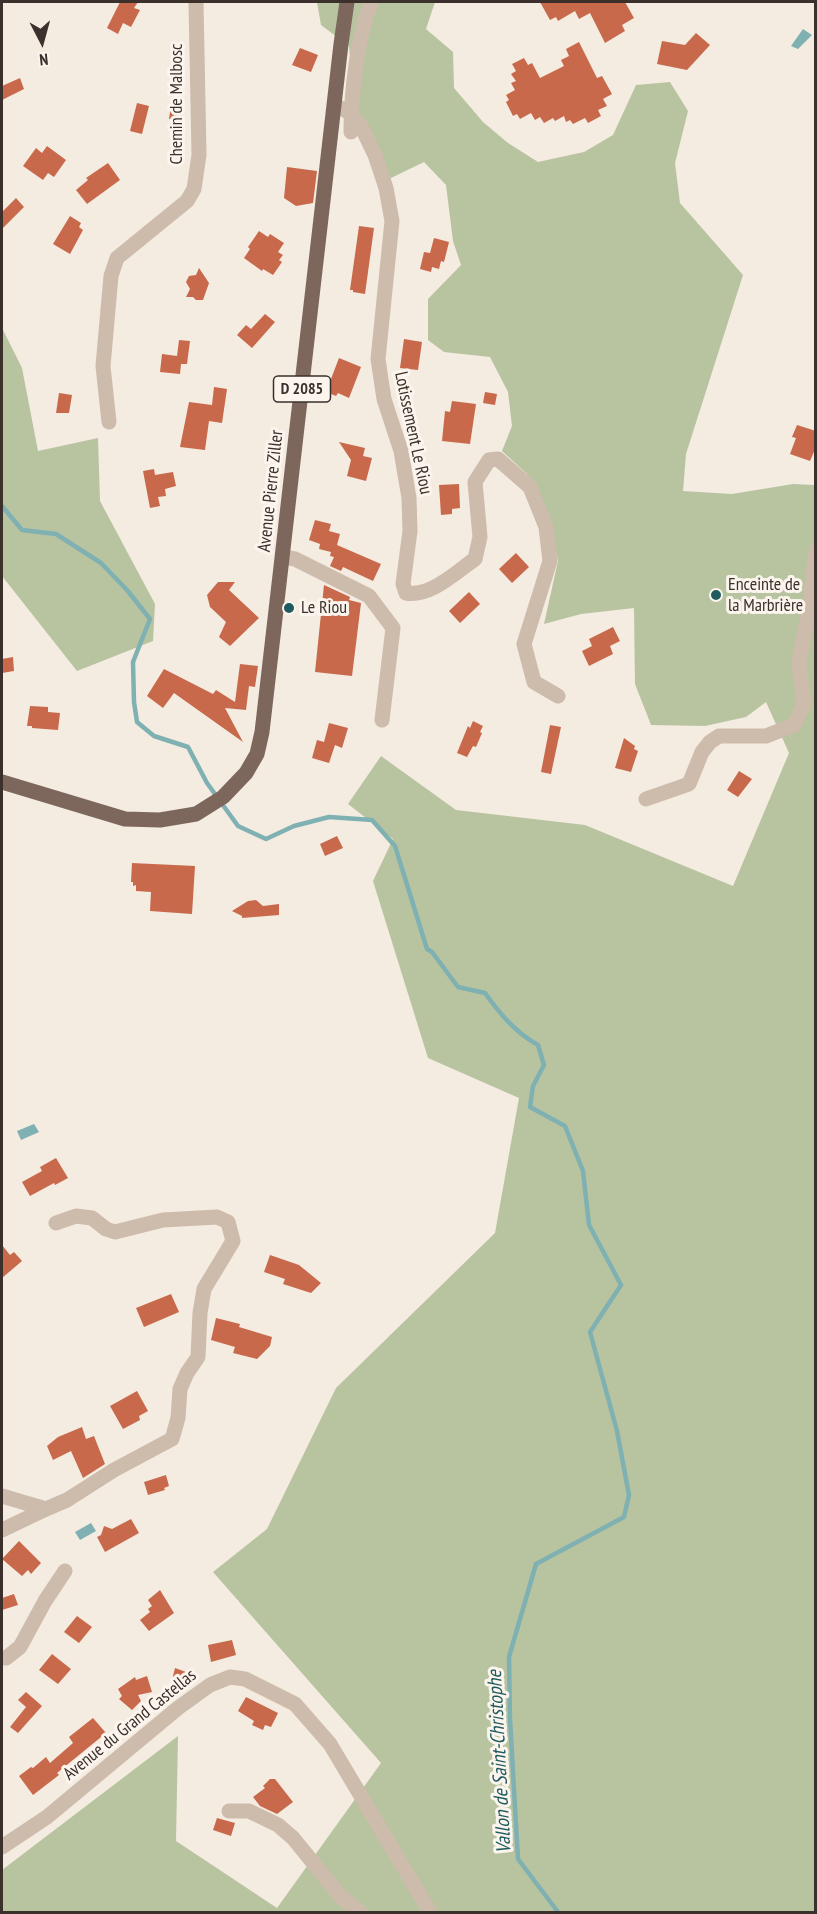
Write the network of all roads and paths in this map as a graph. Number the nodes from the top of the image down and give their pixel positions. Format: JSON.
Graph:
{"nodes":[{"id":1,"x":196,"y":2,"type":"edge"},
{"id":2,"x":347,"y":2,"type":"edge"},
{"id":3,"x":372,"y":2,"type":"edge"},
{"id":4,"x":335,"y":106,"type":"junction"},
{"id":5,"x":351,"y":114,"type":"junction"},
{"id":6,"x":357,"y":130,"type":"junction"},
{"id":7,"x":332,"y":134,"type":"junction"},
{"id":8,"x":109,"y":422,"type":"dead end"},
{"id":9,"x":816,"y":550,"type":"edge"},
{"id":10,"x":284,"y":557,"type":"junction"},
{"id":11,"x":558,"y":696,"type":"dead end"},
{"id":12,"x":382,"y":720,"type":"dead end"},
{"id":13,"x":2,"y":782,"type":"edge"},
{"id":14,"x":646,"y":799,"type":"dead end"},
{"id":15,"x":56,"y":1223,"type":"dead end"},
{"id":16,"x":2,"y":1496,"type":"edge"},
{"id":17,"x":46,"y":1509,"type":"junction"},
{"id":18,"x":2,"y":1530,"type":"edge"},
{"id":19,"x":65,"y":1571,"type":"dead end"},
{"id":20,"x":3,"y":1657,"type":"edge"},
{"id":21,"x":229,"y":1811,"type":"dead end"},
{"id":22,"x":2,"y":1847,"type":"edge"},
{"id":23,"x":360,"y":1912,"type":"edge"},
{"id":24,"x":430,"y":1912,"type":"edge"}],
"edges":[{"from":1,"to":8,"type":"street","name":"Chemin de Malbosc"},
{"from":2,"to":4,"type":"main road","name":"Avenue Pierre Ziller","number":"D 2085"},
{"from":3,"to":5,"type":"street"},
{"from":4,"to":5,"type":"street"},
{"from":4,"to":7,"type":"main road","name":"Avenue Pierre Ziller","number":"D 2085"},
{"from":5,"to":6,"type":"street"},
{"from":6,"to":7,"type":"street"},
{"from":6,"to":11,"type":"street","name":"Lotissement Le Riou"},
{"from":7,"to":10,"type":"main road","name":"Avenue Pierre Ziller","number":"D 2085"},
{"from":9,"to":14,"type":"street"},
{"from":10,"to":12,"type":"street"},
{"from":10,"to":13,"type":"main road","name":"Avenue Pierre Ziller","number":"D 2085"},
{"from":15,"to":17,"type":"street"},
{"from":16,"to":17,"type":"street"},
{"from":17,"to":18,"type":"street"},
{"from":19,"to":20,"type":"street"},
{"from":21,"to":23,"type":"street"},
{"from":22,"to":24,"type":"street","name":"Avenue du Grand Castellas"}]}
